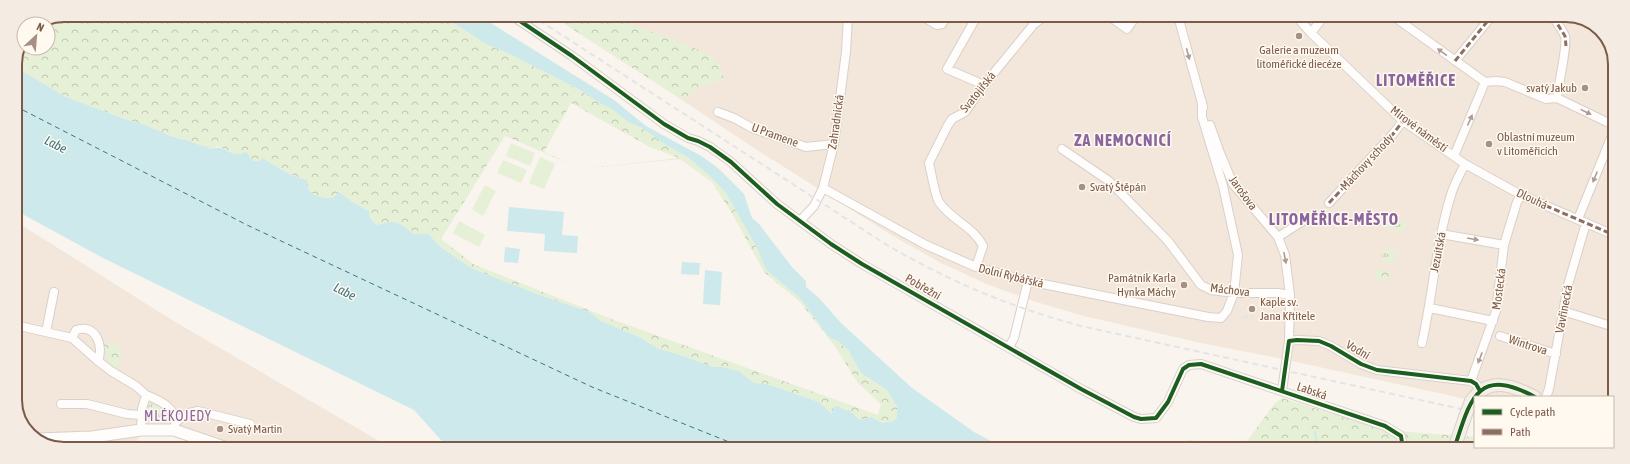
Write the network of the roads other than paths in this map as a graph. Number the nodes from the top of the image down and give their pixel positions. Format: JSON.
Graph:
{"nodes":[{"id":1,"x":520,"y":22,"type":"edge"},
{"id":2,"x":848,"y":22,"type":"edge"},
{"id":3,"x":932,"y":22,"type":"edge"},
{"id":4,"x":943,"y":22,"type":"edge"},
{"id":5,"x":973,"y":22,"type":"edge"},
{"id":6,"x":1037,"y":22,"type":"edge"},
{"id":7,"x":1117,"y":22,"type":"edge"},
{"id":8,"x":1131,"y":22,"type":"edge"},
{"id":9,"x":1180,"y":22,"type":"edge"},
{"id":10,"x":1301,"y":22,"type":"edge"},
{"id":11,"x":1319,"y":22,"type":"edge"},
{"id":12,"x":1403,"y":22,"type":"edge"},
{"id":13,"x":1486,"y":22,"type":"edge"},
{"id":14,"x":1556,"y":22,"type":"edge"},
{"id":15,"x":1311,"y":33,"type":"junction"},
{"id":16,"x":1454,"y":61,"type":"junction"},
{"id":17,"x":1486,"y":82,"type":"junction"},
{"id":18,"x":984,"y":85,"type":"junction"},
{"id":19,"x":1557,"y":98,"type":"junction"},
{"id":20,"x":1202,"y":102,"type":"junction"},
{"id":21,"x":718,"y":112,"type":"dead end"},
{"id":22,"x":1404,"y":121,"type":"junction"},
{"id":23,"x":1608,"y":124,"type":"edge"},
{"id":24,"x":834,"y":144,"type":"junction"},
{"id":25,"x":1608,"y":147,"type":"edge"},
{"id":26,"x":1062,"y":149,"type":"dead end"},
{"id":27,"x":1454,"y":156,"type":"junction"},
{"id":28,"x":1465,"y":164,"type":"junction"},
{"id":29,"x":823,"y":188,"type":"junction"},
{"id":30,"x":1521,"y":195,"type":"junction"},
{"id":31,"x":1329,"y":203,"type":"dead end"},
{"id":32,"x":800,"y":220,"type":"junction"},
{"id":33,"x":1303,"y":221,"type":"dead end"},
{"id":34,"x":1582,"y":221,"type":"junction"},
{"id":35,"x":1608,"y":232,"type":"edge"},
{"id":36,"x":1442,"y":234,"type":"junction"},
{"id":37,"x":1278,"y":237,"type":"junction"},
{"id":38,"x":1504,"y":244,"type":"junction"},
{"id":39,"x":976,"y":267,"type":"junction"},
{"id":40,"x":1028,"y":281,"type":"junction"},
{"id":41,"x":54,"y":292,"type":"dead end"},
{"id":42,"x":1234,"y":293,"type":"junction"},
{"id":43,"x":1290,"y":295,"type":"junction"},
{"id":44,"x":1430,"y":308,"type":"junction"},
{"id":45,"x":1563,"y":311,"type":"junction"},
{"id":46,"x":1494,"y":321,"type":"junction"},
{"id":47,"x":1608,"y":326,"type":"edge"},
{"id":48,"x":22,"y":327,"type":"edge"},
{"id":49,"x":46,"y":332,"type":"junction"},
{"id":50,"x":1500,"y":336,"type":"dead end"},
{"id":51,"x":72,"y":338,"type":"junction"},
{"id":52,"x":1289,"y":340,"type":"junction"},
{"id":53,"x":1422,"y":343,"type":"dead end"},
{"id":54,"x":1009,"y":347,"type":"junction"},
{"id":55,"x":1556,"y":354,"type":"junction"},
{"id":56,"x":98,"y":361,"type":"junction"},
{"id":57,"x":1201,"y":364,"type":"joint"},
{"id":58,"x":1471,"y":382,"type":"junction"},
{"id":59,"x":1282,"y":391,"type":"junction"},
{"id":60,"x":1480,"y":391,"type":"junction"},
{"id":61,"x":146,"y":394,"type":"junction"},
{"id":62,"x":1476,"y":396,"type":"edge"},
{"id":63,"x":1533,"y":396,"type":"edge"},
{"id":64,"x":1546,"y":396,"type":"edge"},
{"id":65,"x":1474,"y":398,"type":"edge"},
{"id":66,"x":62,"y":404,"type":"dead end"},
{"id":67,"x":141,"y":415,"type":"junction"},
{"id":68,"x":250,"y":424,"type":"dead end"},
{"id":69,"x":175,"y":426,"type":"junction"},
{"id":70,"x":141,"y":430,"type":"junction"},
{"id":71,"x":47,"y":439,"type":"edge"},
{"id":72,"x":213,"y":442,"type":"edge"},
{"id":73,"x":1402,"y":442,"type":"edge"},
{"id":74,"x":1456,"y":442,"type":"edge"}],
"edges":[{"from":1,"to":32,"type":"street","name":"Pobřežní"},
{"from":2,"to":24,"type":"street","name":"Zahradnická"},
{"from":3,"to":4,"type":"street"},
{"from":5,"to":18,"type":"street"},
{"from":6,"to":18,"type":"street","name":"Svatojiřská"},
{"from":7,"to":8,"type":"street"},
{"from":9,"to":20,"type":"street","name":"Jarošova","one_way":true},
{"from":10,"to":15,"type":"street","name":"Mírové náměstí"},
{"from":11,"to":15,"type":"street"},
{"from":16,"to":12,"type":"street","one_way":true},
{"from":13,"to":16,"type":"street"},
{"from":14,"to":19,"type":"street"},
{"from":15,"to":22,"type":"street","name":"Mírové náměstí"},
{"from":16,"to":17,"type":"street"},
{"from":17,"to":19,"type":"street"},
{"from":27,"to":17,"type":"street","name":"Mírové náměstí","one_way":true},
{"from":18,"to":39,"type":"street","name":"Svatojiřská"},
{"from":19,"to":23,"type":"street","one_way":true},
{"from":20,"to":37,"type":"street","name":"Jarošova"},
{"from":20,"to":42,"type":"street"},
{"from":21,"to":24,"type":"street","name":"U Pramene"},
{"from":22,"to":27,"type":"street","name":"Mírové náměstí"},
{"from":22,"to":31,"type":"street","name":"Máchovy schody"},
{"from":24,"to":29,"type":"street","name":"Zahradnická"},
{"from":25,"to":34,"type":"street","name":"Vavřinecká","one_way":true},
{"from":26,"to":42,"type":"street","name":"Máchova"},
{"from":27,"to":28,"type":"street","name":"Dlouhá"},
{"from":28,"to":30,"type":"street","name":"Dlouhá"},
{"from":28,"to":36,"type":"street","name":"Jezuitská"},
{"from":29,"to":32,"type":"street","name":"Zahradnická"},
{"from":29,"to":39,"type":"street","name":"Dolní Rybářská"},
{"from":30,"to":34,"type":"street","name":"Dlouhá"},
{"from":30,"to":38,"type":"street","name":"Mostecká"},
{"from":32,"to":54,"type":"street","name":"Pobřežní"},
{"from":33,"to":37,"type":"street"},
{"from":34,"to":35,"type":"street","name":"Dlouhá"},
{"from":34,"to":45,"type":"street","name":"Vavřinecká"},
{"from":36,"to":38,"type":"street","one_way":true},
{"from":36,"to":44,"type":"street","name":"Jezuitská"},
{"from":37,"to":43,"type":"street","name":"Jarošova","one_way":true},
{"from":38,"to":46,"type":"street","name":"Mostecká"},
{"from":39,"to":40,"type":"street","name":"Dolní Rybářská"},
{"from":40,"to":42,"type":"street","name":"Dolní Rybářská"},
{"from":40,"to":54,"type":"street"},
{"from":41,"to":49,"type":"street"},
{"from":42,"to":43,"type":"street","name":"Máchova"},
{"from":43,"to":52,"type":"street","name":"Jarošova"},
{"from":44,"to":46,"type":"street"},
{"from":44,"to":53,"type":"street","name":"Jezuitská"},
{"from":45,"to":47,"type":"street"},
{"from":45,"to":55,"type":"street","name":"Vavřinecká"},
{"from":46,"to":58,"type":"street","name":"Mostecká","one_way":true},
{"from":48,"to":49,"type":"street"},
{"from":49,"to":51,"type":"street"},
{"from":50,"to":55,"type":"street","name":"Wintrova"},
{"from":51,"to":56,"type":"street"},
{"from":51,"to":56,"type":"street"},
{"from":52,"to":58,"type":"street","name":"Vodní"},
{"from":52,"to":59,"type":"street","name":"Jarošova"},
{"from":54,"to":57,"type":"street","name":"Pobřežní"},
{"from":55,"to":64,"type":"street","name":"Vavřinecká"},
{"from":56,"to":61,"type":"street"},
{"from":57,"to":59,"type":"street","name":"Labská"},
{"from":58,"to":60,"type":"street"},
{"from":59,"to":73,"type":"street","name":"Labská"},
{"from":60,"to":62,"type":"main road","bridge":true},
{"from":60,"to":63,"type":"main road"},
{"from":61,"to":67,"type":"street"},
{"from":61,"to":69,"type":"street"},
{"from":65,"to":74,"type":"main road","bridge":true},
{"from":66,"to":67,"type":"street"},
{"from":67,"to":70,"type":"street"},
{"from":68,"to":69,"type":"street"},
{"from":69,"to":70,"type":"street"},
{"from":69,"to":72,"type":"street"},
{"from":70,"to":71,"type":"street"}]}
